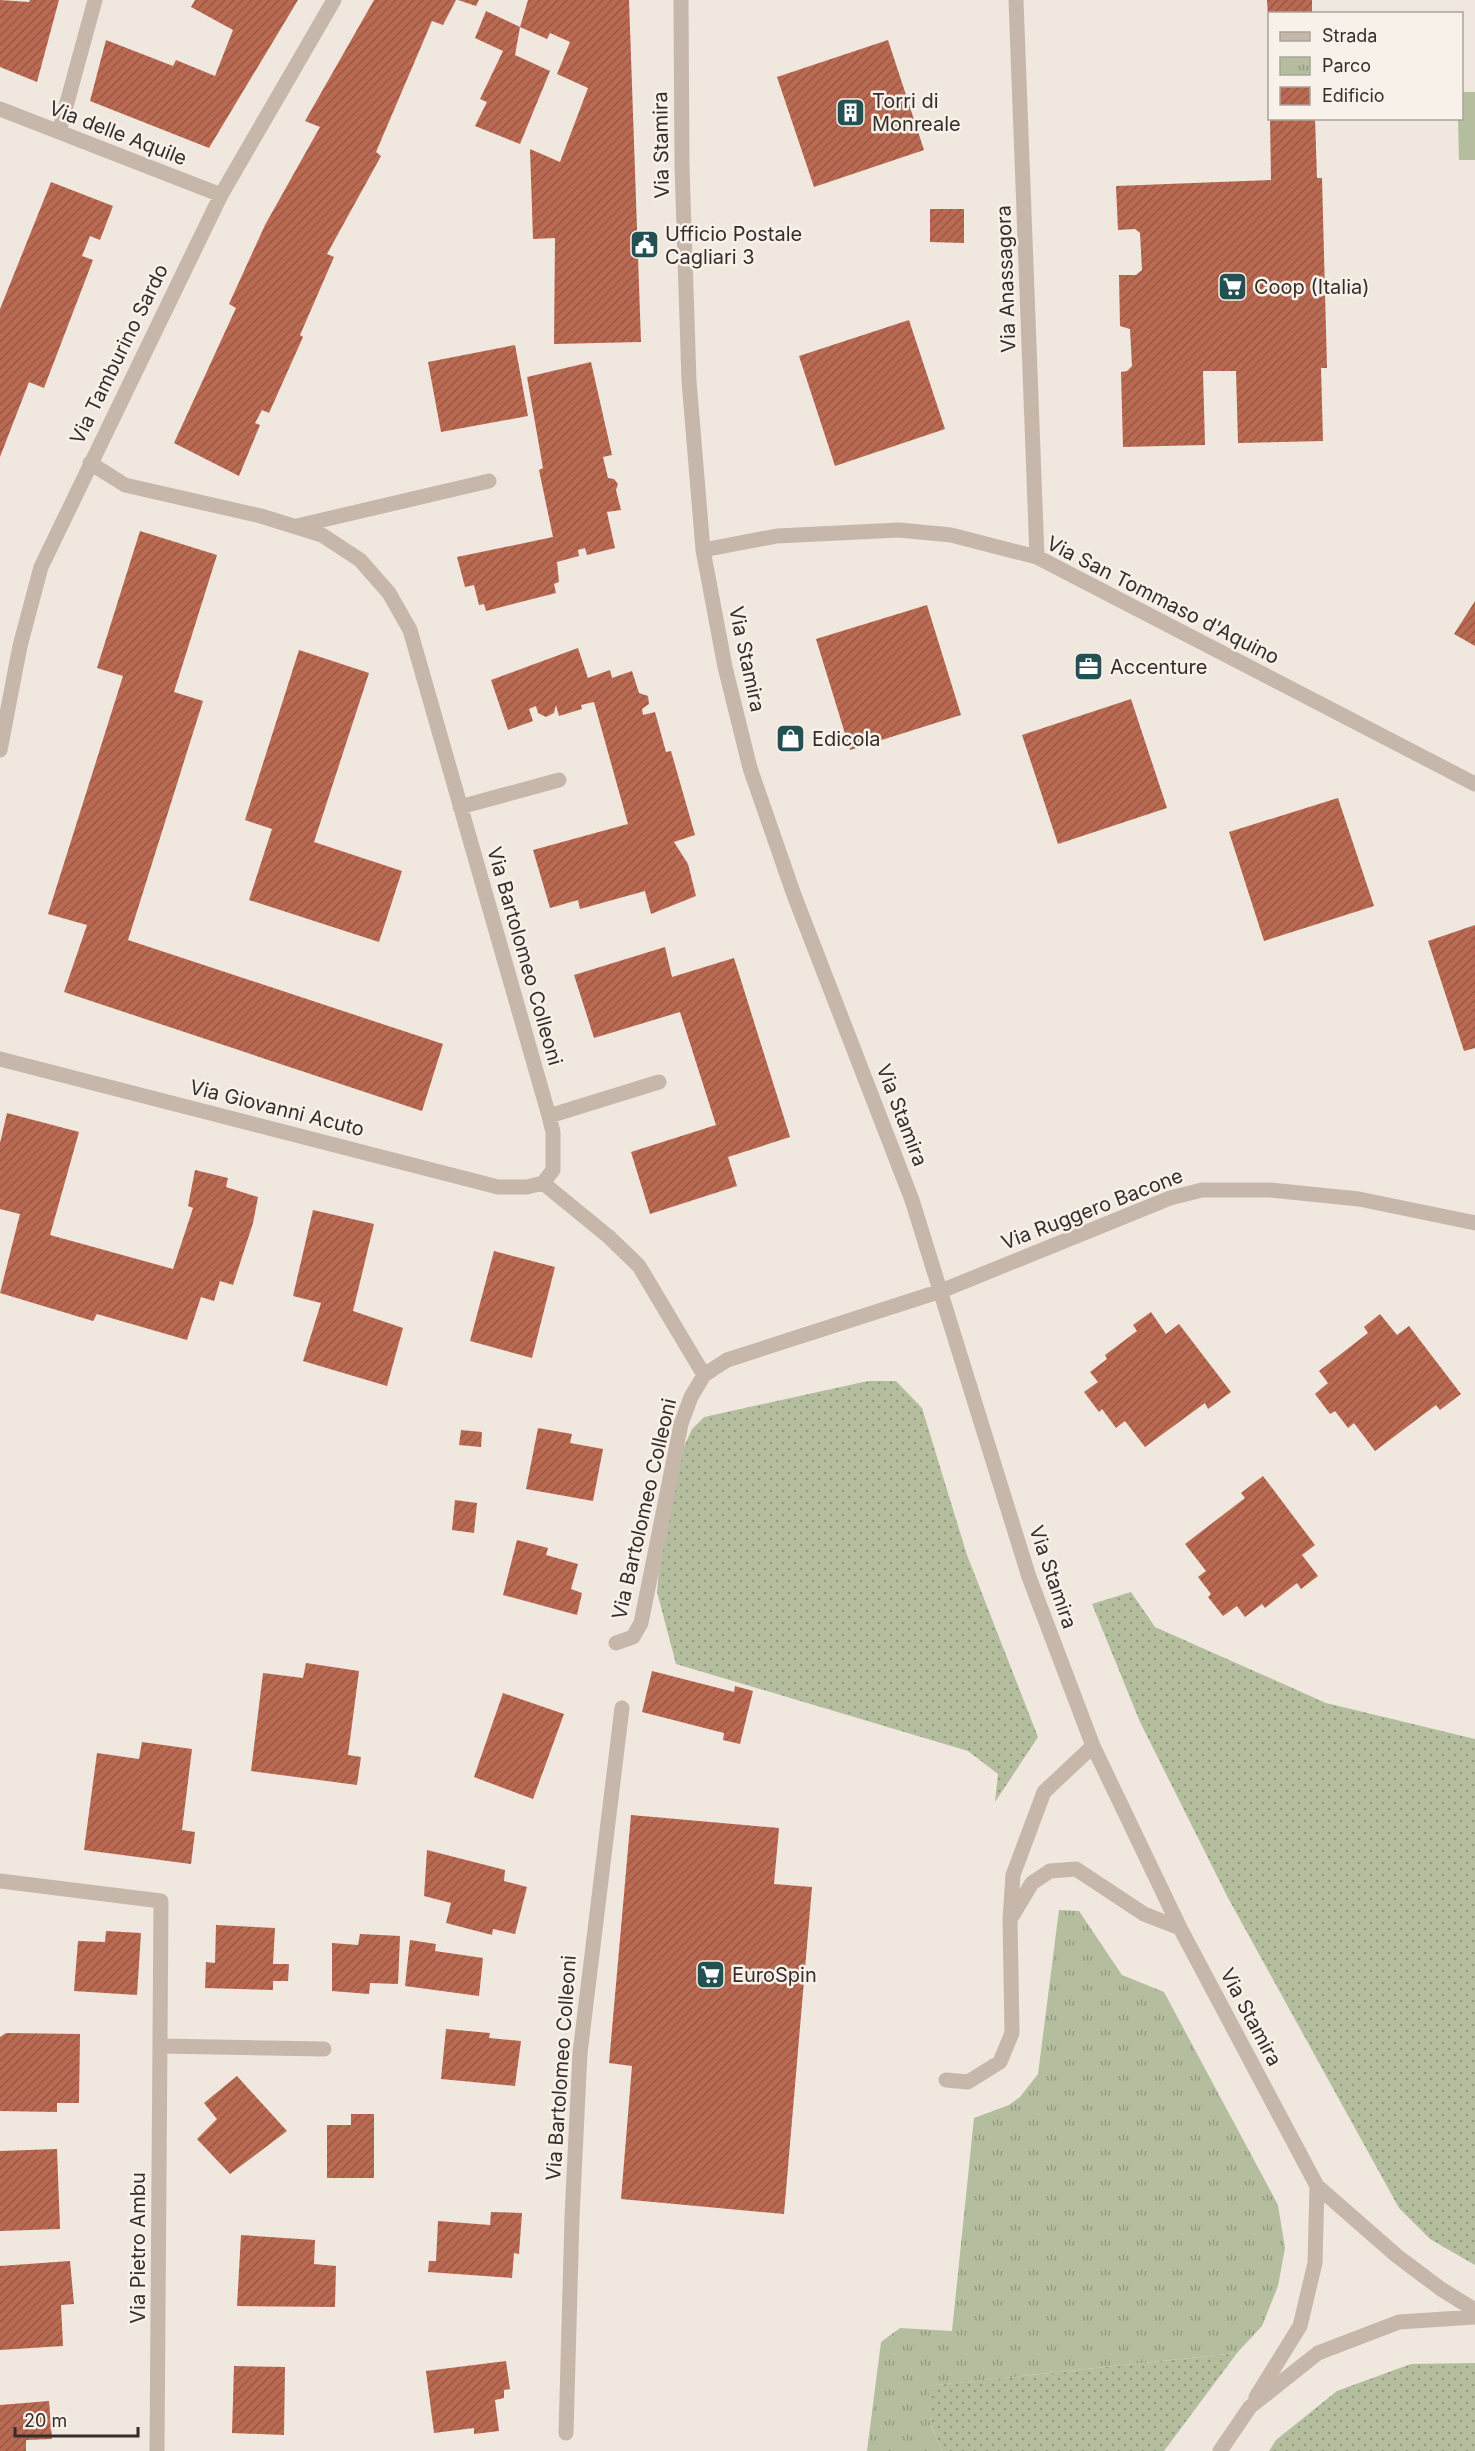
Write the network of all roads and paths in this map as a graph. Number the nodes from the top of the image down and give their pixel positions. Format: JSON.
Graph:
{"nodes":[{"id":1,"x":95,"y":0,"type":"edge"},
{"id":2,"x":334,"y":0,"type":"edge"},
{"id":3,"x":681,"y":0,"type":"edge"},
{"id":4,"x":1017,"y":0,"type":"edge"},
{"id":5,"x":0,"y":109,"type":"edge"},
{"id":6,"x":59,"y":132,"type":"junction"},
{"id":7,"x":221,"y":195,"type":"junction"},
{"id":8,"x":90,"y":463,"type":"junction"},
{"id":9,"x":489,"y":481,"type":"dead end"},
{"id":10,"x":296,"y":527,"type":"junction"},
{"id":11,"x":703,"y":550,"type":"junction"},
{"id":12,"x":1037,"y":557,"type":"junction"},
{"id":13,"x":0,"y":750,"type":"edge"},
{"id":14,"x":559,"y":780,"type":"dead end"},
{"id":15,"x":1475,"y":784,"type":"edge"},
{"id":16,"x":460,"y":807,"type":"junction"},
{"id":17,"x":0,"y":1059,"type":"edge"},
{"id":18,"x":659,"y":1082,"type":"dead end"},
{"id":19,"x":549,"y":1116,"type":"junction"},
{"id":20,"x":543,"y":1183,"type":"junction"},
{"id":21,"x":1475,"y":1223,"type":"edge"},
{"id":22,"x":941,"y":1291,"type":"junction"},
{"id":23,"x":704,"y":1375,"type":"junction"},
{"id":24,"x":616,"y":1643,"type":"dead end"},
{"id":25,"x":622,"y":1708,"type":"dead end"},
{"id":26,"x":1093,"y":1746,"type":"junction"},
{"id":27,"x":0,"y":1881,"type":"edge"},
{"id":28,"x":1011,"y":1919,"type":"junction"},
{"id":29,"x":1180,"y":1928,"type":"junction"},
{"id":30,"x":160,"y":2046,"type":"junction"},
{"id":31,"x":324,"y":2049,"type":"dead end"},
{"id":32,"x":946,"y":2080,"type":"dead end"},
{"id":33,"x":1317,"y":2186,"type":"junction"},
{"id":34,"x":1475,"y":2310,"type":"edge"},
{"id":35,"x":1475,"y":2317,"type":"edge"},
{"id":36,"x":1250,"y":2408,"type":"junction"},
{"id":37,"x":566,"y":2433,"type":"dead end"},
{"id":38,"x":157,"y":2451,"type":"edge"},
{"id":39,"x":1220,"y":2451,"type":"edge"}],
"edges":[{"from":1,"to":6,"type":"street"},
{"from":2,"to":7,"type":"street","name":"Via Tamburino Sardo"},
{"from":3,"to":11,"type":"street","name":"Via Stamira"},
{"from":4,"to":12,"type":"street","name":"Via Anassagora"},
{"from":5,"to":6,"type":"street","name":"Via delle Aquile"},
{"from":6,"to":7,"type":"street","name":"Via delle Aquile"},
{"from":7,"to":8,"type":"street","name":"Via Tamburino Sardo"},
{"from":8,"to":10,"type":"street","name":"Via Bartolomeo Colleoni"},
{"from":8,"to":13,"type":"street","name":"Via Tamburino Sardo"},
{"from":9,"to":10,"type":"street"},
{"from":10,"to":16,"type":"street","name":"Via Bartolomeo Colleoni"},
{"from":11,"to":12,"type":"street","name":"Via San Tommaso d'Aquino"},
{"from":11,"to":22,"type":"street","name":"Via Stamira"},
{"from":12,"to":15,"type":"street","name":"Via San Tommaso d'Aquino"},
{"from":14,"to":16,"type":"street"},
{"from":16,"to":19,"type":"street","name":"Via Bartolomeo Colleoni"},
{"from":17,"to":20,"type":"street","name":"Via Giovanni Acuto"},
{"from":18,"to":19,"type":"street"},
{"from":19,"to":20,"type":"street","name":"Via Bartolomeo Colleoni"},
{"from":20,"to":23,"type":"street"},
{"from":21,"to":22,"type":"street","name":"Via Ruggero Bacone"},
{"from":22,"to":23,"type":"street","name":"Via Bartolomeo Colleoni"},
{"from":22,"to":26,"type":"street","name":"Via Stamira"},
{"from":23,"to":24,"type":"street","name":"Via Bartolomeo Colleoni"},
{"from":25,"to":37,"type":"street","name":"Via Bartolomeo Colleoni"},
{"from":26,"to":28,"type":"street"},
{"from":26,"to":29,"type":"street","name":"Via Stamira"},
{"from":27,"to":30,"type":"street","name":"Via Pietro Ambu"},
{"from":28,"to":29,"type":"street"},
{"from":28,"to":32,"type":"street"},
{"from":29,"to":33,"type":"street","name":"Via Stamira"},
{"from":30,"to":31,"type":"street"},
{"from":30,"to":38,"type":"street","name":"Via Pietro Ambu"},
{"from":33,"to":34,"type":"street","name":"Via Stamira"},
{"from":33,"to":36,"type":"street","name":"Via Stamira"},
{"from":35,"to":36,"type":"street"},
{"from":36,"to":39,"type":"street"}]}
